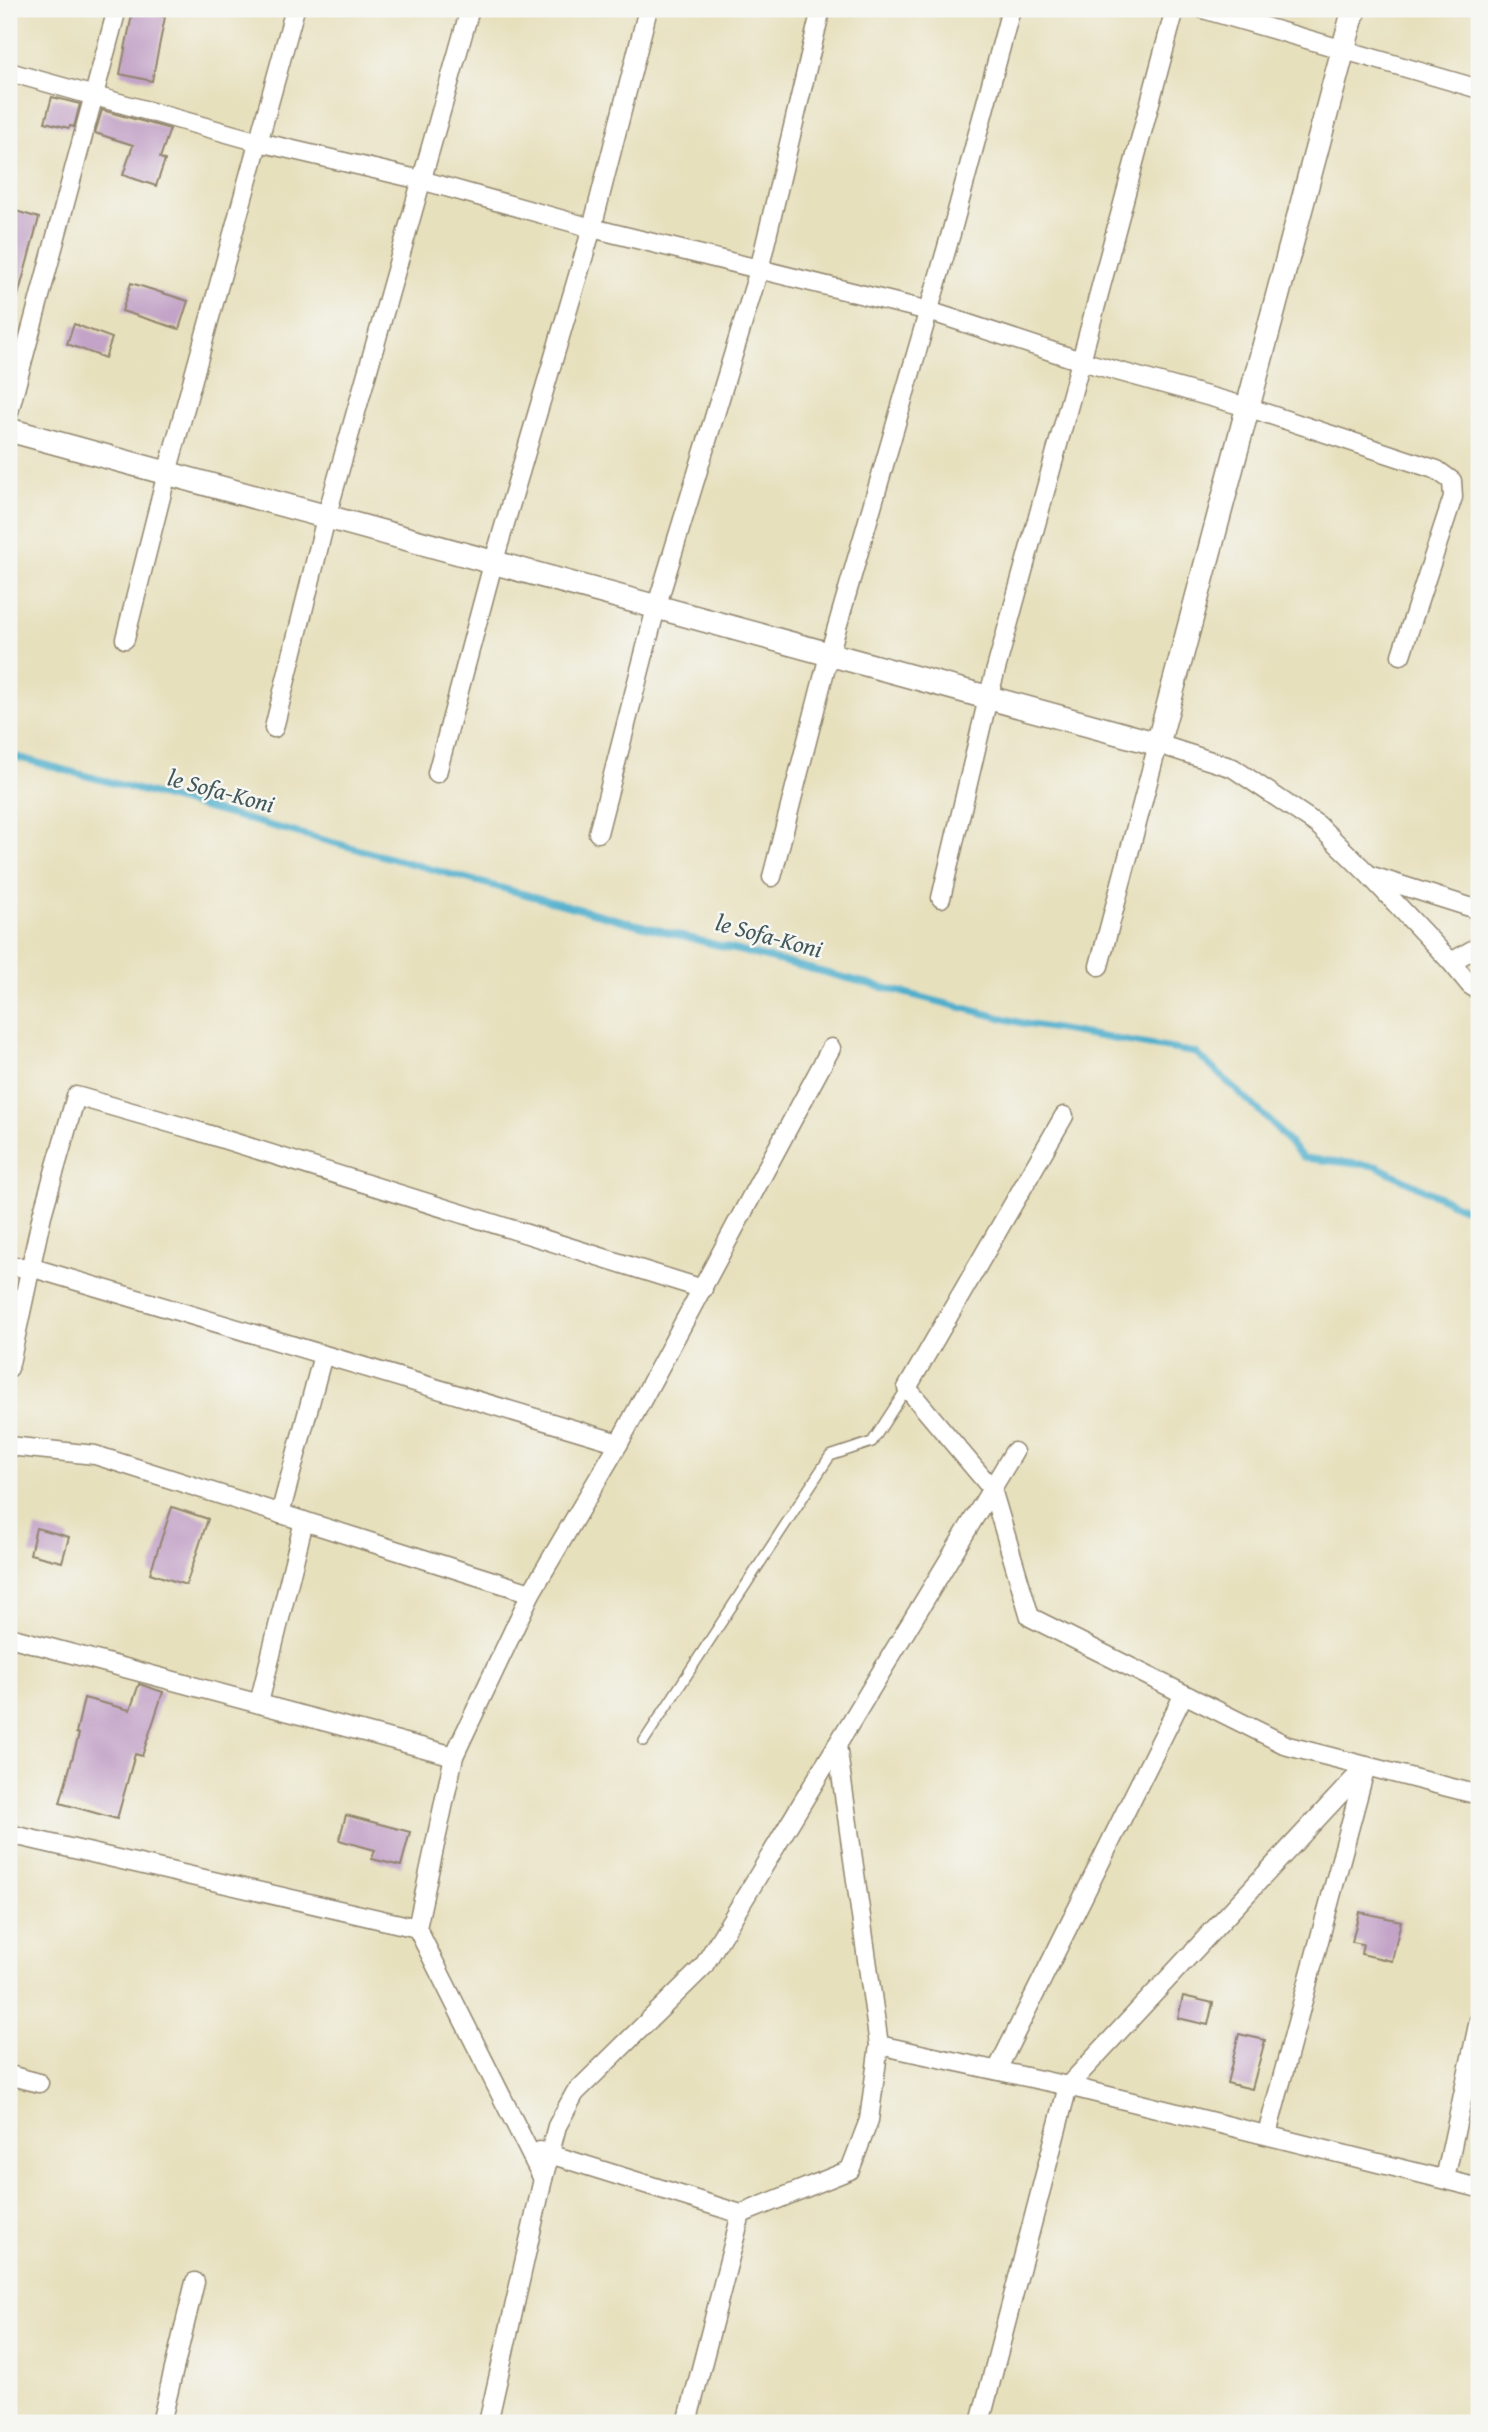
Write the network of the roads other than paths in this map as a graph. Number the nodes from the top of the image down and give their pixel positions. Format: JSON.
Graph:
{"nodes":[{"id":1,"x":117,"y":9,"type":"edge"},
{"id":2,"x":295,"y":9,"type":"edge"},
{"id":3,"x":471,"y":9,"type":"edge"},
{"id":4,"x":648,"y":9,"type":"edge"},
{"id":5,"x":821,"y":9,"type":"edge"},
{"id":6,"x":1011,"y":9,"type":"edge"},
{"id":7,"x":1175,"y":9,"type":"edge"},
{"id":8,"x":1203,"y":9,"type":"edge"},
{"id":9,"x":1354,"y":9,"type":"edge"},
{"id":10,"x":1343,"y":50,"type":"junction"},
{"id":11,"x":9,"y":72,"type":"edge"},
{"id":12,"x":1479,"y":89,"type":"edge"},
{"id":13,"x":92,"y":95,"type":"junction"},
{"id":14,"x":259,"y":142,"type":"junction"},
{"id":15,"x":421,"y":180,"type":"junction"},
{"id":16,"x":592,"y":228,"type":"junction"},
{"id":17,"x":759,"y":270,"type":"junction"},
{"id":18,"x":929,"y":312,"type":"junction"},
{"id":19,"x":1081,"y":361,"type":"junction"},
{"id":20,"x":1247,"y":407,"type":"junction"},
{"id":21,"x":9,"y":412,"type":"edge"},
{"id":22,"x":9,"y":430,"type":"edge"},
{"id":23,"x":167,"y":473,"type":"junction"},
{"id":24,"x":326,"y":518,"type":"junction"},
{"id":25,"x":493,"y":564,"type":"junction"},
{"id":26,"x":656,"y":608,"type":"junction"},
{"id":27,"x":125,"y":639,"type":"dead end"},
{"id":28,"x":829,"y":655,"type":"junction"},
{"id":29,"x":1401,"y":655,"type":"dead end"},
{"id":30,"x":988,"y":698,"type":"junction"},
{"id":31,"x":274,"y":728,"type":"dead end"},
{"id":32,"x":1158,"y":744,"type":"junction"},
{"id":33,"x":437,"y":773,"type":"dead end"},
{"id":34,"x":598,"y":833,"type":"dead end"},
{"id":35,"x":1369,"y":875,"type":"junction"},
{"id":36,"x":772,"y":877,"type":"dead end"},
{"id":37,"x":941,"y":898,"type":"dead end"},
{"id":38,"x":1479,"y":910,"type":"edge"},
{"id":39,"x":1479,"y":946,"type":"edge"},
{"id":40,"x":1451,"y":962,"type":"junction"},
{"id":41,"x":1099,"y":966,"type":"dead end"},
{"id":42,"x":1479,"y":990,"type":"edge"},
{"id":43,"x":831,"y":1048,"type":"dead end"},
{"id":44,"x":1064,"y":1116,"type":"dead end"},
{"id":45,"x":30,"y":1267,"type":"junction"},
{"id":46,"x":9,"y":1268,"type":"edge"},
{"id":47,"x":703,"y":1289,"type":"junction"},
{"id":48,"x":323,"y":1355,"type":"junction"},
{"id":49,"x":9,"y":1368,"type":"edge"},
{"id":50,"x":907,"y":1388,"type":"junction"},
{"id":51,"x":619,"y":1443,"type":"junction"},
{"id":52,"x":9,"y":1446,"type":"edge"},
{"id":53,"x":1014,"y":1452,"type":"dead end"},
{"id":54,"x":992,"y":1489,"type":"junction"},
{"id":55,"x":280,"y":1514,"type":"junction"},
{"id":56,"x":304,"y":1521,"type":"junction"},
{"id":57,"x":531,"y":1592,"type":"junction"},
{"id":58,"x":9,"y":1637,"type":"edge"},
{"id":59,"x":1184,"y":1694,"type":"junction"},
{"id":60,"x":259,"y":1703,"type":"junction"},
{"id":61,"x":644,"y":1741,"type":"dead end"},
{"id":62,"x":837,"y":1745,"type":"junction"},
{"id":63,"x":454,"y":1756,"type":"junction"},
{"id":64,"x":1366,"y":1766,"type":"junction"},
{"id":65,"x":1479,"y":1795,"type":"edge"},
{"id":66,"x":9,"y":1833,"type":"edge"},
{"id":67,"x":417,"y":1928,"type":"junction"},
{"id":68,"x":1479,"y":2020,"type":"edge"},
{"id":69,"x":880,"y":2045,"type":"junction"},
{"id":70,"x":997,"y":2070,"type":"junction"},
{"id":71,"x":9,"y":2075,"type":"edge"},
{"id":72,"x":39,"y":2083,"type":"dead end"},
{"id":73,"x":1068,"y":2086,"type":"junction"},
{"id":74,"x":1267,"y":2134,"type":"junction"},
{"id":75,"x":527,"y":2147,"type":"junction"},
{"id":76,"x":550,"y":2154,"type":"junction"},
{"id":77,"x":543,"y":2179,"type":"junction"},
{"id":78,"x":1445,"y":2179,"type":"junction"},
{"id":79,"x":1479,"y":2188,"type":"edge"},
{"id":80,"x":741,"y":2214,"type":"junction"},
{"id":81,"x":195,"y":2282,"type":"dead end"},
{"id":82,"x":161,"y":2423,"type":"edge"},
{"id":83,"x":488,"y":2423,"type":"edge"},
{"id":84,"x":687,"y":2423,"type":"edge"},
{"id":85,"x":980,"y":2423,"type":"edge"}],
"edges":[{"from":1,"to":13,"type":"street"},
{"from":2,"to":14,"type":"street"},
{"from":3,"to":15,"type":"street"},
{"from":4,"to":16,"type":"street"},
{"from":5,"to":17,"type":"street"},
{"from":6,"to":18,"type":"street"},
{"from":7,"to":19,"type":"street"},
{"from":8,"to":10,"type":"street"},
{"from":9,"to":10,"type":"street"},
{"from":10,"to":12,"type":"street"},
{"from":10,"to":20,"type":"street"},
{"from":11,"to":13,"type":"street"},
{"from":13,"to":14,"type":"street"},
{"from":13,"to":21,"type":"street"},
{"from":14,"to":15,"type":"street"},
{"from":14,"to":23,"type":"street"},
{"from":15,"to":16,"type":"street"},
{"from":15,"to":24,"type":"street"},
{"from":16,"to":17,"type":"street"},
{"from":16,"to":25,"type":"street"},
{"from":17,"to":18,"type":"street"},
{"from":17,"to":26,"type":"street"},
{"from":18,"to":19,"type":"street"},
{"from":18,"to":28,"type":"street"},
{"from":19,"to":20,"type":"street"},
{"from":19,"to":30,"type":"street"},
{"from":20,"to":29,"type":"street"},
{"from":20,"to":32,"type":"street"},
{"from":22,"to":23,"type":"street"},
{"from":23,"to":24,"type":"street"},
{"from":23,"to":27,"type":"street"},
{"from":24,"to":25,"type":"street"},
{"from":24,"to":31,"type":"street"},
{"from":25,"to":26,"type":"street"},
{"from":25,"to":33,"type":"street"},
{"from":26,"to":28,"type":"street"},
{"from":26,"to":34,"type":"street"},
{"from":28,"to":30,"type":"street"},
{"from":28,"to":36,"type":"street"},
{"from":30,"to":32,"type":"street"},
{"from":30,"to":37,"type":"street"},
{"from":32,"to":35,"type":"street"},
{"from":32,"to":41,"type":"street"},
{"from":35,"to":38,"type":"street"},
{"from":35,"to":40,"type":"street"},
{"from":39,"to":40,"type":"street"},
{"from":40,"to":42,"type":"street"},
{"from":43,"to":47,"type":"street"},
{"from":44,"to":50,"type":"street"},
{"from":45,"to":46,"type":"street"},
{"from":45,"to":47,"type":"street"},
{"from":45,"to":48,"type":"street"},
{"from":45,"to":49,"type":"street"},
{"from":47,"to":51,"type":"street"},
{"from":48,"to":51,"type":"street"},
{"from":48,"to":55,"type":"street"},
{"from":50,"to":54,"type":"street"},
{"from":50,"to":61,"type":"lane"},
{"from":51,"to":57,"type":"street"},
{"from":52,"to":55,"type":"street"},
{"from":53,"to":54,"type":"street"},
{"from":54,"to":59,"type":"street"},
{"from":54,"to":62,"type":"street"},
{"from":55,"to":56,"type":"street"},
{"from":56,"to":57,"type":"street"},
{"from":56,"to":60,"type":"street"},
{"from":57,"to":63,"type":"street"},
{"from":58,"to":60,"type":"street"},
{"from":59,"to":64,"type":"street"},
{"from":59,"to":70,"type":"street"},
{"from":60,"to":63,"type":"street"},
{"from":62,"to":69,"type":"street"},
{"from":62,"to":76,"type":"street"},
{"from":63,"to":67,"type":"street"},
{"from":64,"to":65,"type":"street"},
{"from":64,"to":73,"type":"street"},
{"from":64,"to":74,"type":"street"},
{"from":66,"to":67,"type":"street"},
{"from":67,"to":75,"type":"street"},
{"from":68,"to":78,"type":"street"},
{"from":69,"to":70,"type":"street"},
{"from":69,"to":80,"type":"street"},
{"from":70,"to":73,"type":"street"},
{"from":71,"to":72,"type":"street"},
{"from":73,"to":74,"type":"street"},
{"from":73,"to":85,"type":"street"},
{"from":74,"to":78,"type":"street"},
{"from":75,"to":76,"type":"street"},
{"from":75,"to":77,"type":"street"},
{"from":76,"to":77,"type":"street"},
{"from":76,"to":80,"type":"street"},
{"from":77,"to":83,"type":"street"},
{"from":78,"to":79,"type":"street"},
{"from":80,"to":84,"type":"street"},
{"from":81,"to":82,"type":"street"}]}
